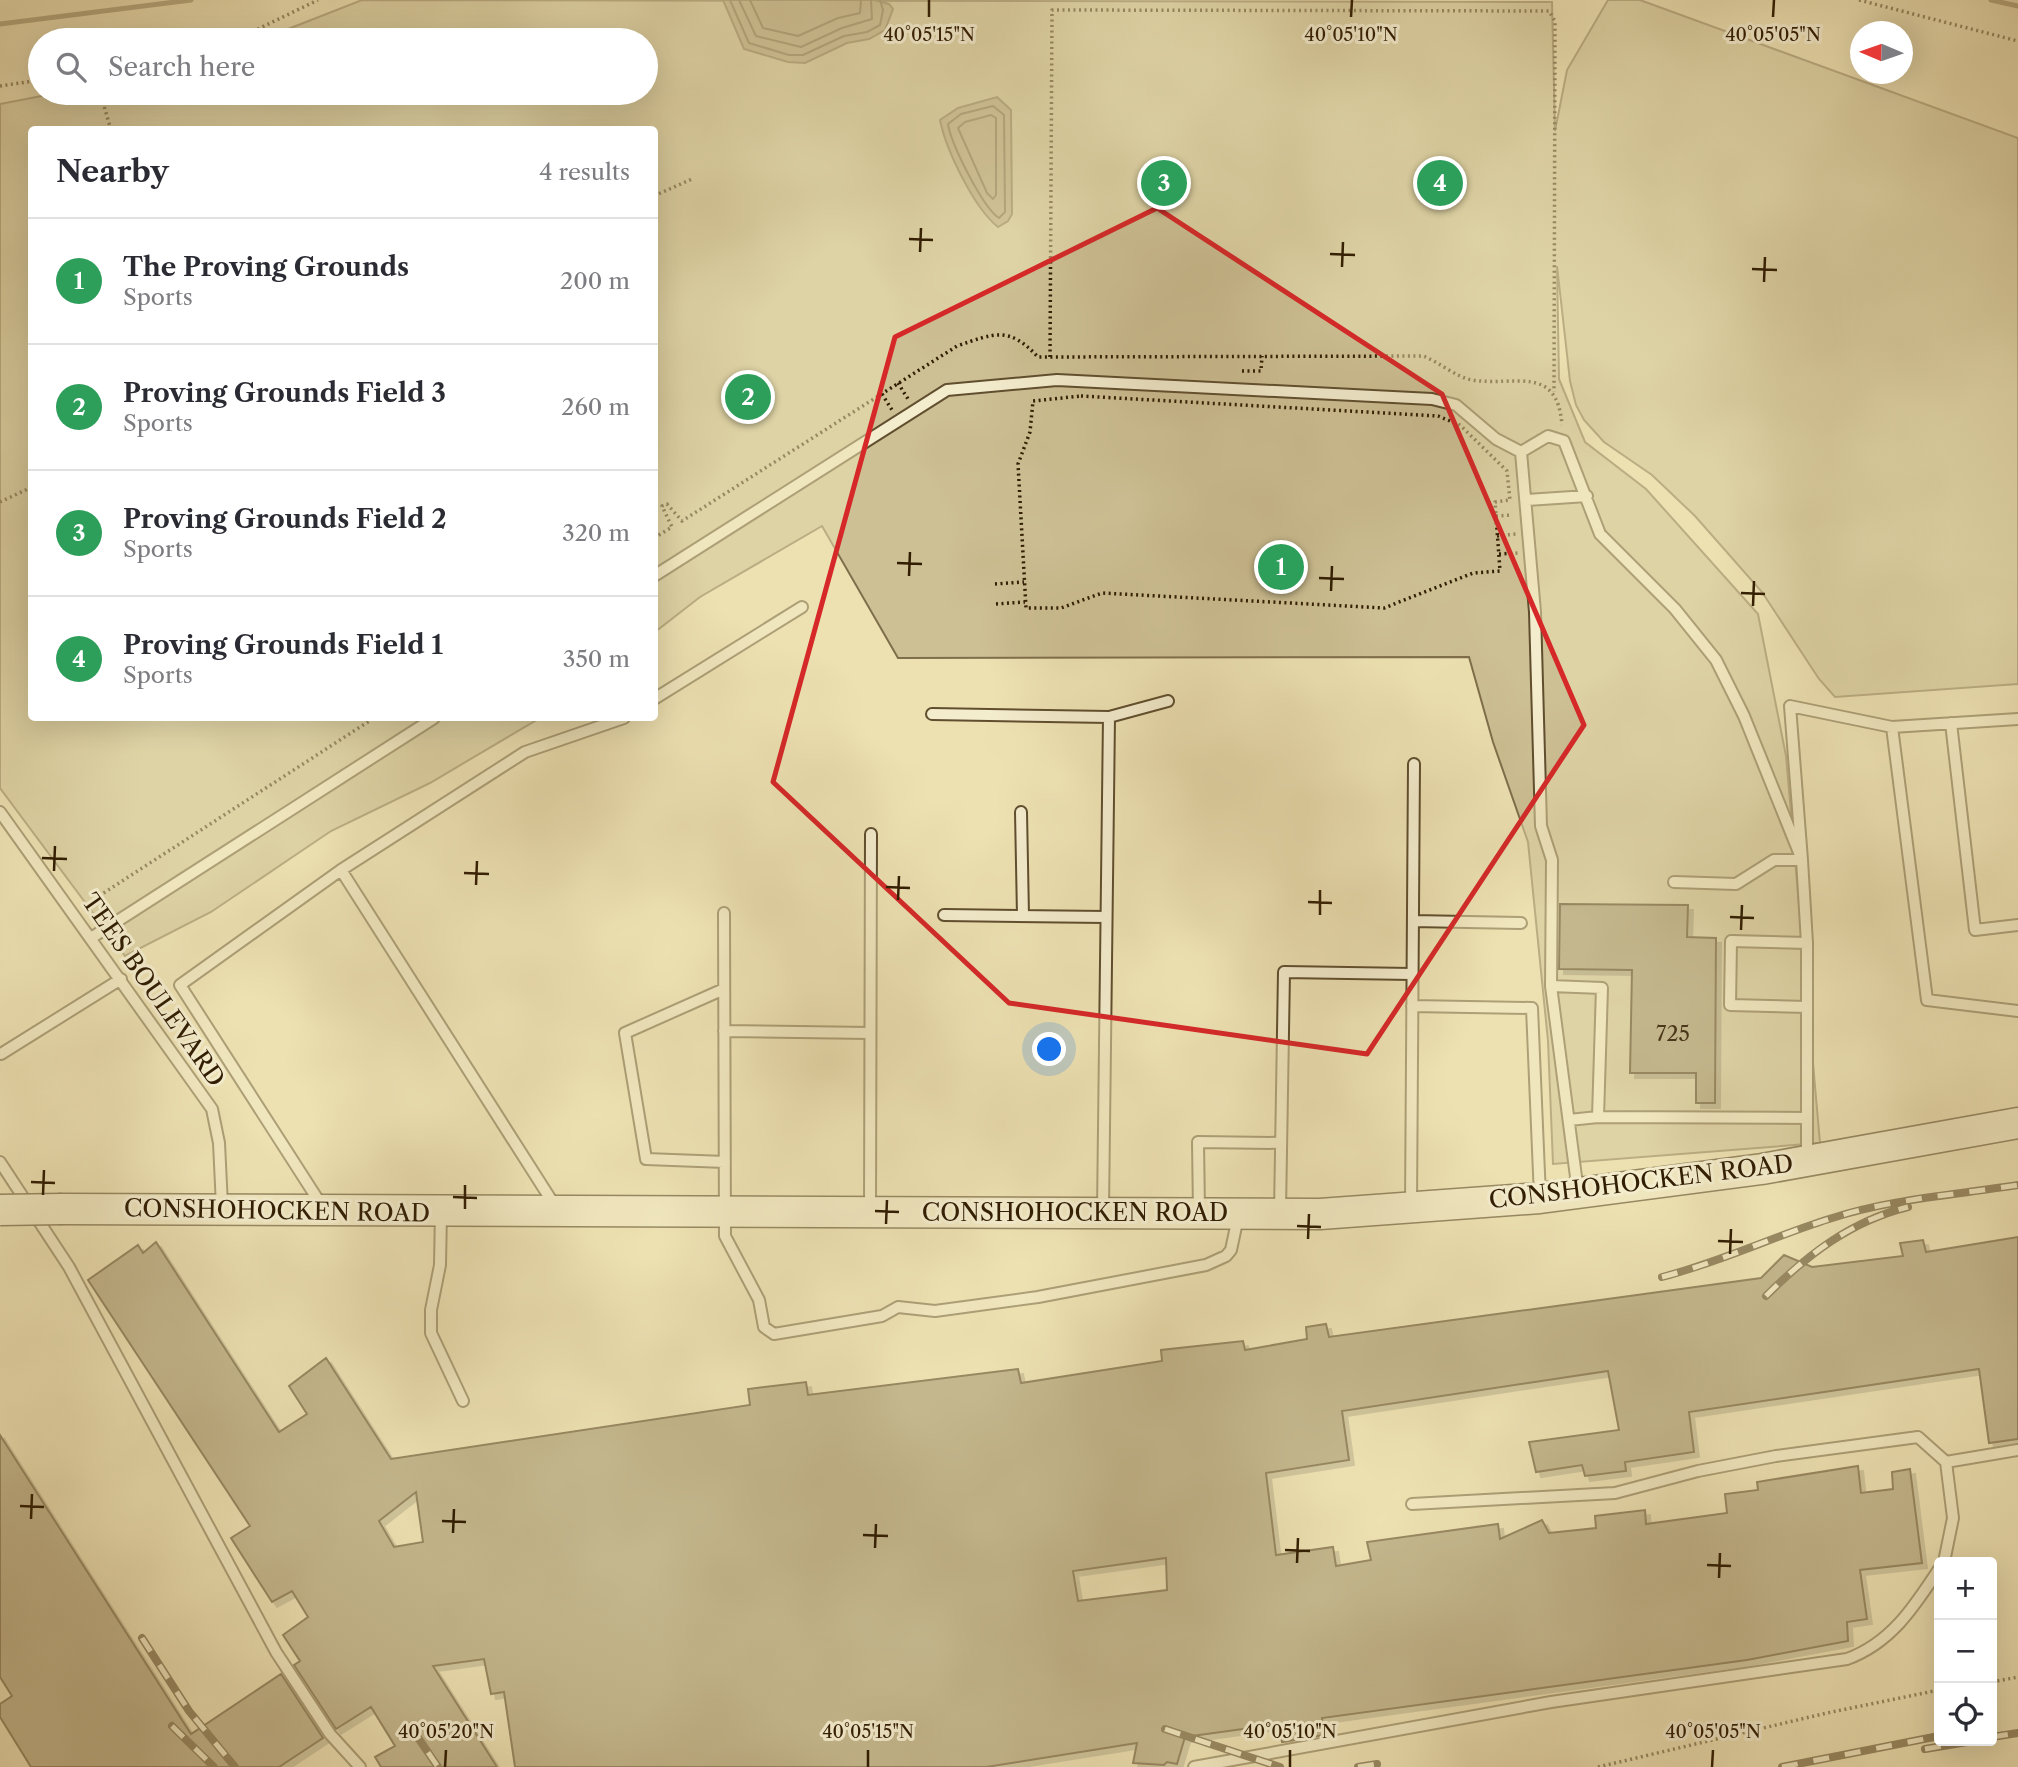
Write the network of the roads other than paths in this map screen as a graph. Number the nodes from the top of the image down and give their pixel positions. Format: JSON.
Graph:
{"nodes":[{"id":1,"x":1521,"y":452,"type":"junction"},
{"id":2,"x":1587,"y":496,"type":"junction"},
{"id":3,"x":1527,"y":500,"type":"junction"},
{"id":4,"x":658,"y":573,"type":"edge"},
{"id":5,"x":803,"y":607,"type":"dead end"},
{"id":6,"x":658,"y":697,"type":"edge"},
{"id":7,"x":1168,"y":701,"type":"dead end"},
{"id":8,"x":932,"y":714,"type":"dead end"},
{"id":9,"x":1109,"y":717,"type":"junction"},
{"id":10,"x":2018,"y":719,"type":"edge"},
{"id":11,"x":429,"y":721,"type":"edge"},
{"id":12,"x":615,"y":721,"type":"edge"},
{"id":13,"x":1951,"y":723,"type":"junction"},
{"id":14,"x":1892,"y":727,"type":"junction"},
{"id":15,"x":1414,"y":764,"type":"dead end"},
{"id":16,"x":0,"y":812,"type":"edge"},
{"id":17,"x":1021,"y":812,"type":"dead end"},
{"id":18,"x":871,"y":834,"type":"dead end"},
{"id":19,"x":1802,"y":860,"type":"junction"},
{"id":20,"x":341,"y":870,"type":"junction"},
{"id":21,"x":1674,"y":882,"type":"dead end"},
{"id":22,"x":724,"y":913,"type":"dead end"},
{"id":23,"x":944,"y":915,"type":"dead end"},
{"id":24,"x":1023,"y":916,"type":"junction"},
{"id":25,"x":1106,"y":917,"type":"junction"},
{"id":26,"x":1413,"y":921,"type":"junction"},
{"id":27,"x":1521,"y":923,"type":"dead end"},
{"id":28,"x":2018,"y":925,"type":"edge"},
{"id":29,"x":91,"y":937,"type":"junction"},
{"id":30,"x":1807,"y":943,"type":"junction"},
{"id":31,"x":1412,"y":974,"type":"junction"},
{"id":32,"x":121,"y":979,"type":"junction"},
{"id":33,"x":1551,"y":986,"type":"junction"},
{"id":34,"x":724,"y":989,"type":"junction"},
{"id":35,"x":1412,"y":1006,"type":"junction"},
{"id":36,"x":1807,"y":1007,"type":"junction"},
{"id":37,"x":2018,"y":1011,"type":"edge"},
{"id":38,"x":724,"y":1031,"type":"junction"},
{"id":39,"x":870,"y":1033,"type":"junction"},
{"id":40,"x":1,"y":1054,"type":"edge"},
{"id":41,"x":1598,"y":1116,"type":"junction"},
{"id":42,"x":1807,"y":1118,"type":"junction"},
{"id":43,"x":1569,"y":1120,"type":"junction"},
{"id":44,"x":2018,"y":1122,"type":"edge"},
{"id":45,"x":1281,"y":1143,"type":"junction"},
{"id":46,"x":1807,"y":1161,"type":"junction"},
{"id":47,"x":0,"y":1162,"type":"edge"},
{"id":48,"x":725,"y":1162,"type":"junction"},
{"id":49,"x":1578,"y":1193,"type":"junction"},
{"id":50,"x":1540,"y":1198,"type":"junction"},
{"id":51,"x":1411,"y":1207,"type":"junction"},
{"id":52,"x":0,"y":1210,"type":"edge"},
{"id":53,"x":223,"y":1210,"type":"junction"},
{"id":54,"x":324,"y":1210,"type":"junction"},
{"id":55,"x":558,"y":1211,"type":"junction"},
{"id":56,"x":441,"y":1212,"type":"junction"},
{"id":57,"x":725,"y":1212,"type":"junction"},
{"id":58,"x":870,"y":1212,"type":"junction"},
{"id":59,"x":1103,"y":1213,"type":"junction"},
{"id":60,"x":1199,"y":1213,"type":"junction"},
{"id":61,"x":1238,"y":1214,"type":"junction"},
{"id":62,"x":1280,"y":1214,"type":"junction"},
{"id":63,"x":463,"y":1401,"type":"dead end"},
{"id":64,"x":2018,"y":1450,"type":"edge"},
{"id":65,"x":1947,"y":1462,"type":"junction"},
{"id":66,"x":1412,"y":1504,"type":"dead end"},
{"id":67,"x":1945,"y":1557,"type":"edge"},
{"id":68,"x":1934,"y":1576,"type":"edge"},
{"id":69,"x":360,"y":1767,"type":"edge"},
{"id":70,"x":1194,"y":1767,"type":"edge"}],
"edges":[{"from":1,"to":2,"type":"lane"},
{"from":1,"to":3,"type":"lane"},
{"from":1,"to":4,"type":"lane"},
{"from":2,"to":3,"type":"lane"},
{"from":2,"to":19,"type":"lane"},
{"from":3,"to":33,"type":"lane"},
{"from":5,"to":6,"type":"lane"},
{"from":7,"to":9,"type":"lane"},
{"from":8,"to":9,"type":"lane"},
{"from":9,"to":25,"type":"lane"},
{"from":10,"to":13,"type":"lane"},
{"from":11,"to":29,"type":"lane"},
{"from":12,"to":20,"type":"lane"},
{"from":13,"to":14,"type":"lane"},
{"from":13,"to":28,"type":"lane"},
{"from":14,"to":19,"type":"lane"},
{"from":14,"to":37,"type":"lane"},
{"from":15,"to":26,"type":"lane"},
{"from":16,"to":29,"type":"lane","name":"TEES BOULEVARD"},
{"from":17,"to":24,"type":"lane"},
{"from":18,"to":39,"type":"lane"},
{"from":19,"to":21,"type":"lane"},
{"from":19,"to":30,"type":"lane"},
{"from":20,"to":54,"type":"lane"},
{"from":20,"to":55,"type":"lane"},
{"from":22,"to":34,"type":"lane"},
{"from":23,"to":24,"type":"lane"},
{"from":24,"to":25,"type":"lane"},
{"from":25,"to":59,"type":"lane"},
{"from":26,"to":27,"type":"lane"},
{"from":26,"to":31,"type":"lane"},
{"from":29,"to":32,"type":"lane","name":"TEES BOULEVARD"},
{"from":30,"to":36,"type":"lane"},
{"from":30,"to":36,"type":"lane"},
{"from":31,"to":35,"type":"lane"},
{"from":31,"to":45,"type":"lane"},
{"from":32,"to":40,"type":"lane"},
{"from":32,"to":53,"type":"lane","name":"TEES BOULEVARD"},
{"from":33,"to":41,"type":"lane"},
{"from":33,"to":43,"type":"lane"},
{"from":34,"to":38,"type":"lane"},
{"from":34,"to":48,"type":"lane"},
{"from":35,"to":50,"type":"lane"},
{"from":35,"to":51,"type":"lane"},
{"from":36,"to":42,"type":"lane"},
{"from":38,"to":39,"type":"lane"},
{"from":38,"to":48,"type":"lane"},
{"from":39,"to":58,"type":"lane"},
{"from":41,"to":42,"type":"lane"},
{"from":41,"to":43,"type":"lane"},
{"from":42,"to":46,"type":"lane"},
{"from":43,"to":49,"type":"lane"},
{"from":44,"to":46,"type":"main road","name":"CONSHOHOCKEN ROAD"},
{"from":45,"to":60,"type":"lane"},
{"from":45,"to":62,"type":"lane"},
{"from":46,"to":49,"type":"main road","name":"CONSHOHOCKEN ROAD"},
{"from":47,"to":69,"type":"lane"},
{"from":48,"to":57,"type":"lane"},
{"from":49,"to":50,"type":"main road","name":"CONSHOHOCKEN ROAD"},
{"from":50,"to":51,"type":"main road","name":"CONSHOHOCKEN ROAD"},
{"from":51,"to":62,"type":"main road","name":"CONSHOHOCKEN ROAD"},
{"from":52,"to":53,"type":"main road","name":"CONSHOHOCKEN ROAD","bridge":true},
{"from":53,"to":54,"type":"main road","name":"CONSHOHOCKEN ROAD"},
{"from":54,"to":56,"type":"main road","name":"CONSHOHOCKEN ROAD"},
{"from":55,"to":56,"type":"main road","name":"CONSHOHOCKEN ROAD"},
{"from":55,"to":57,"type":"main road","name":"CONSHOHOCKEN ROAD"},
{"from":56,"to":63,"type":"lane"},
{"from":57,"to":58,"type":"main road","name":"CONSHOHOCKEN ROAD"},
{"from":57,"to":61,"type":"lane"},
{"from":58,"to":59,"type":"main road","name":"CONSHOHOCKEN ROAD"},
{"from":59,"to":60,"type":"main road","name":"CONSHOHOCKEN ROAD"},
{"from":60,"to":61,"type":"main road","name":"CONSHOHOCKEN ROAD"},
{"from":61,"to":62,"type":"main road","name":"CONSHOHOCKEN ROAD"},
{"from":64,"to":65,"type":"lane"},
{"from":65,"to":66,"type":"lane"},
{"from":65,"to":67,"type":"lane"},
{"from":68,"to":70,"type":"lane"}]}
